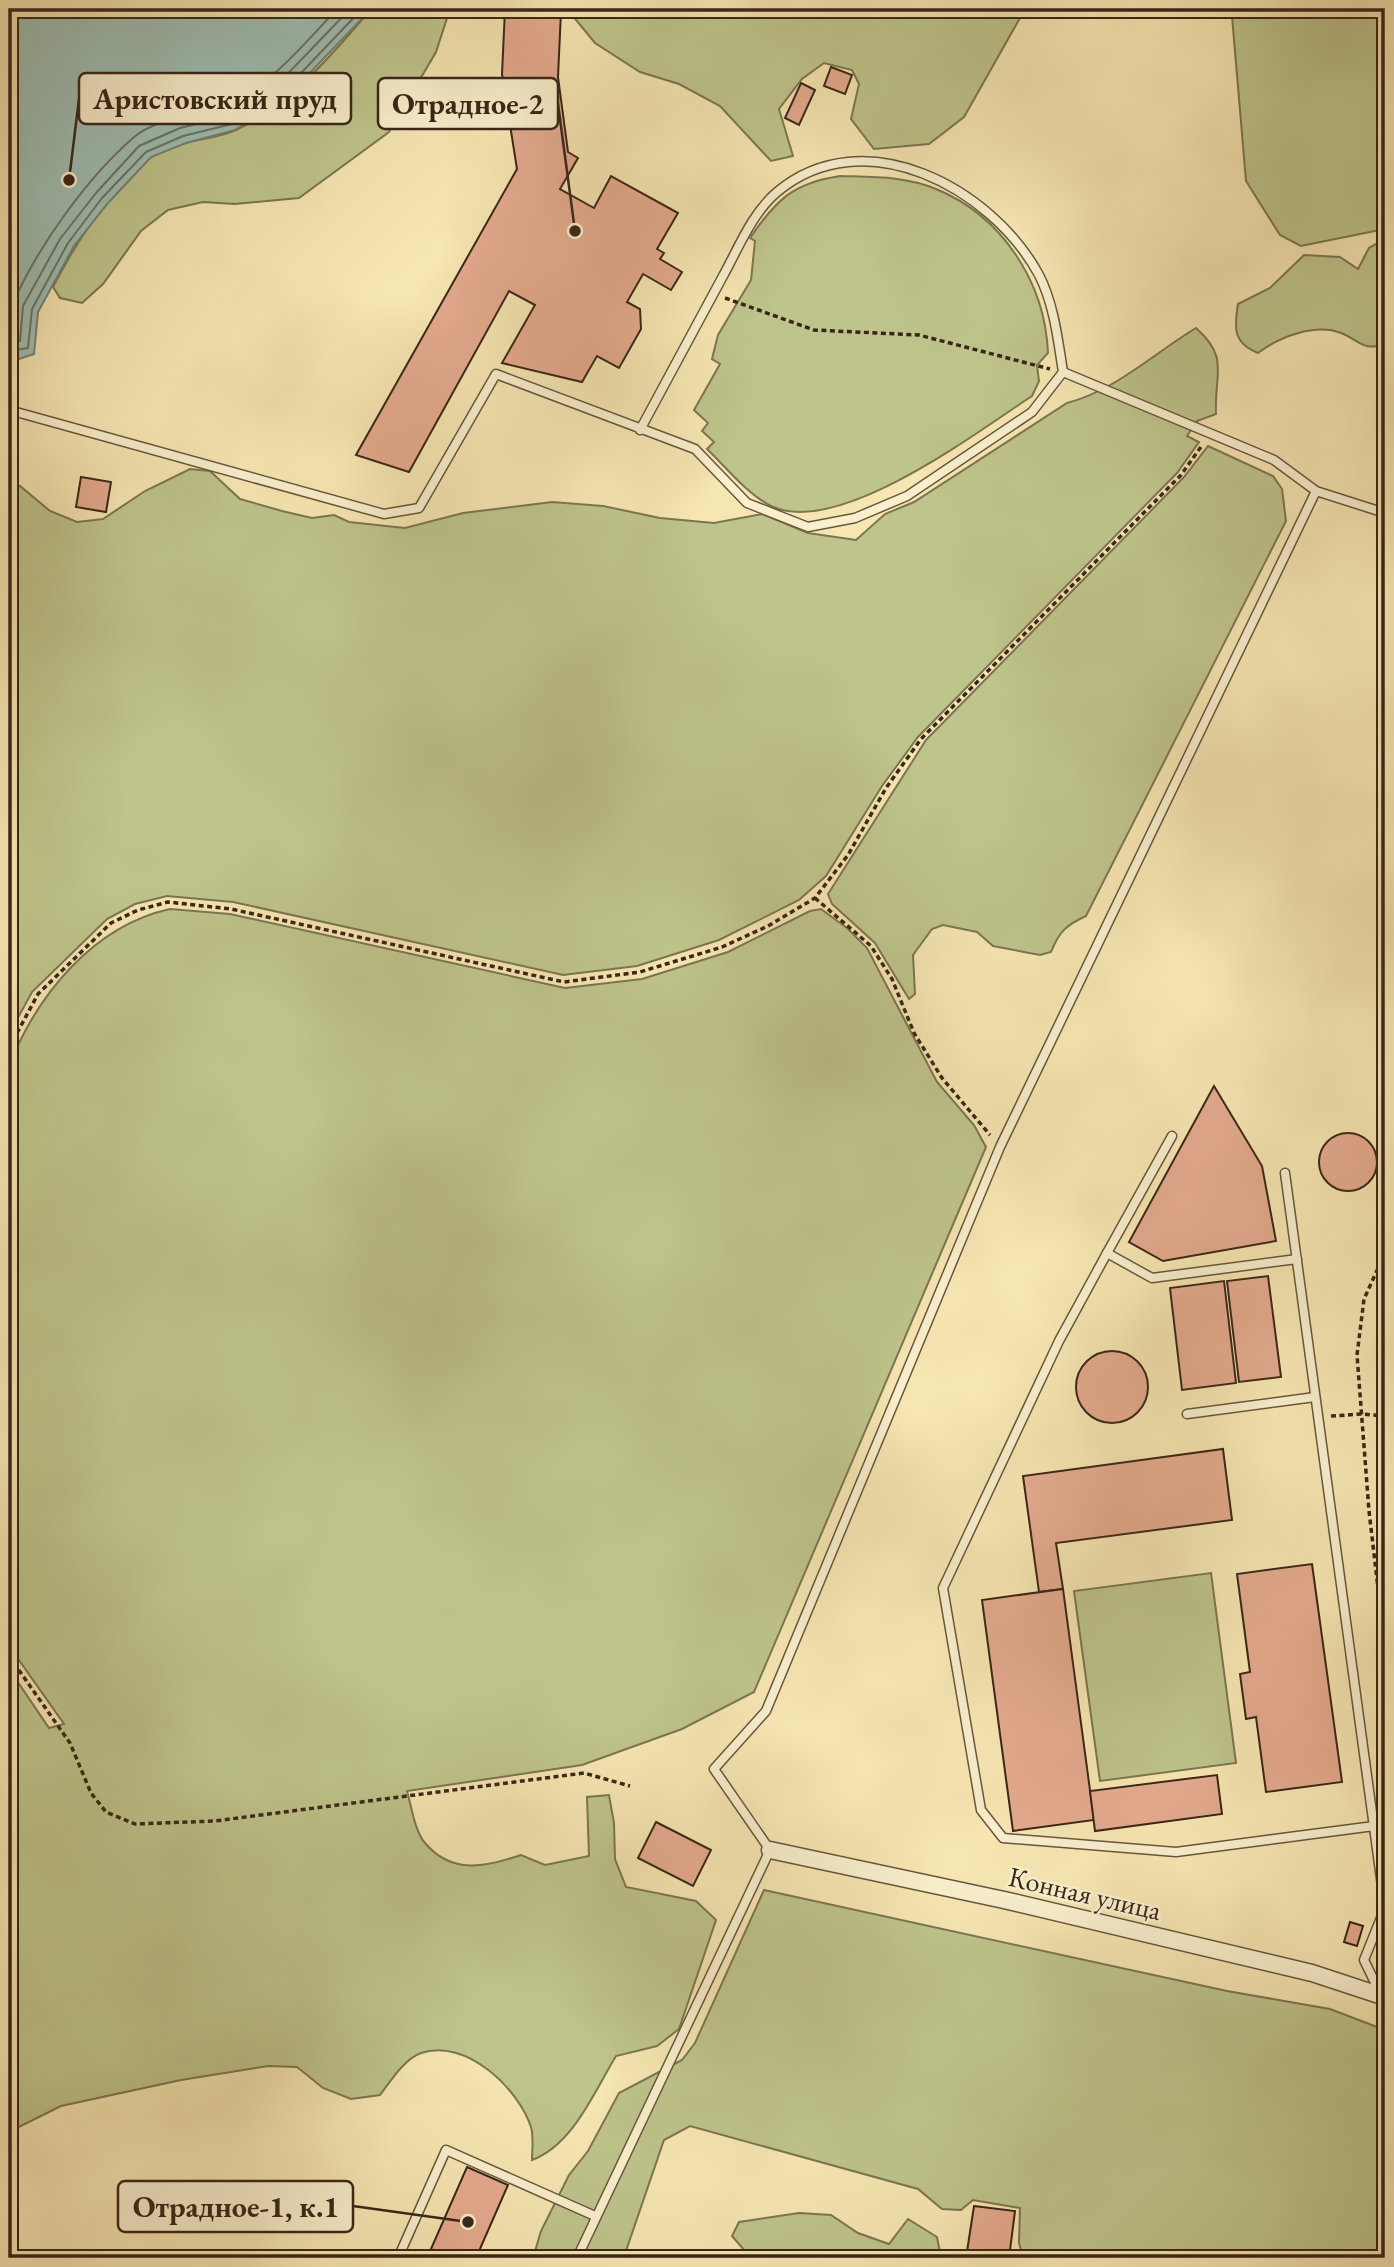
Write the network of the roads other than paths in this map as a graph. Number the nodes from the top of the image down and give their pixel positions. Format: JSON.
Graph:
{"nodes":[{"id":1,"x":1063,"y":372,"type":"junction"},
{"id":2,"x":9,"y":410,"type":"edge"},
{"id":3,"x":640,"y":430,"type":"junction"},
{"id":4,"x":1316,"y":491,"type":"junction"},
{"id":5,"x":1385,"y":513,"type":"edge"},
{"id":6,"x":1172,"y":1136,"type":"dead end"},
{"id":7,"x":1285,"y":1173,"type":"dead end"},
{"id":8,"x":1107,"y":1253,"type":"junction"},
{"id":9,"x":1297,"y":1259,"type":"junction"},
{"id":10,"x":1315,"y":1397,"type":"junction"},
{"id":11,"x":1187,"y":1414,"type":"dead end"},
{"id":12,"x":1374,"y":1826,"type":"junction"},
{"id":13,"x":770,"y":1850,"type":"junction"},
{"id":14,"x":1385,"y":1908,"type":"edge"},
{"id":15,"x":1383,"y":1996,"type":"edge"},
{"id":16,"x":595,"y":2216,"type":"junction"},
{"id":17,"x":398,"y":2258,"type":"edge"},
{"id":18,"x":577,"y":2258,"type":"edge"}],
"edges":[{"from":1,"to":3,"type":"lane"},
{"from":1,"to":3,"type":"lane"},
{"from":1,"to":4,"type":"lane"},
{"from":2,"to":3,"type":"lane"},
{"from":4,"to":5,"type":"lane"},
{"from":4,"to":13,"type":"lane"},
{"from":6,"to":8,"type":"lane"},
{"from":7,"to":9,"type":"lane"},
{"from":8,"to":9,"type":"lane"},
{"from":8,"to":12,"type":"lane"},
{"from":9,"to":10,"type":"lane"},
{"from":10,"to":11,"type":"lane"},
{"from":10,"to":12,"type":"lane"},
{"from":12,"to":14,"type":"lane"},
{"from":13,"to":15,"type":"street","name":"Конная улица"},
{"from":13,"to":16,"type":"lane"},
{"from":14,"to":15,"type":"lane"},
{"from":16,"to":17,"type":"lane"},
{"from":16,"to":18,"type":"lane"}]}
